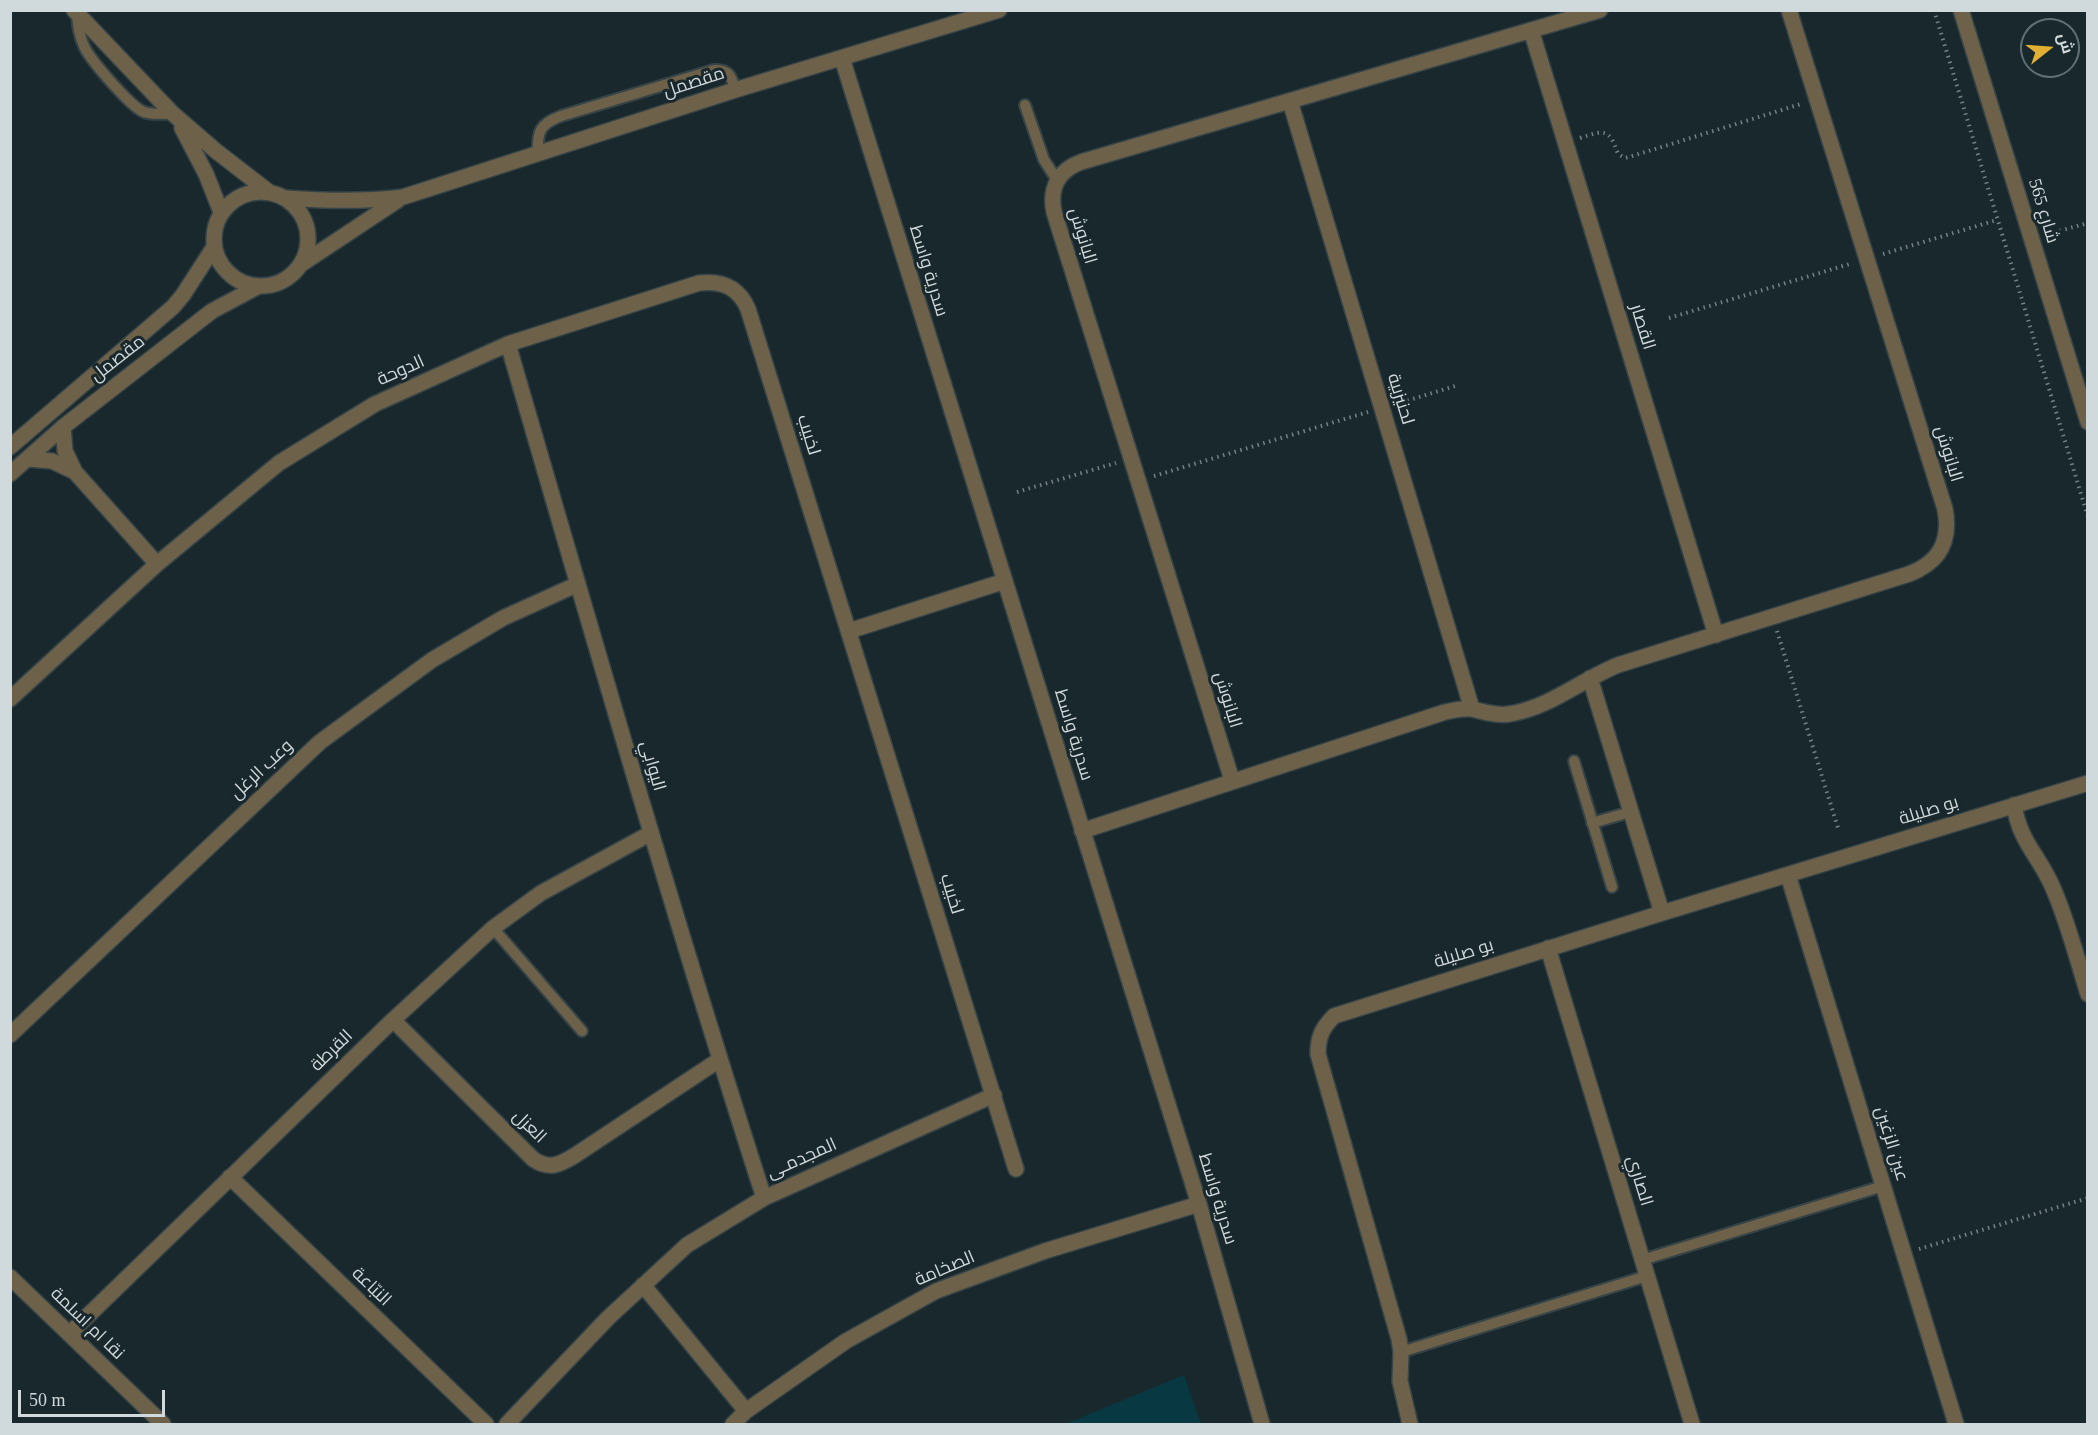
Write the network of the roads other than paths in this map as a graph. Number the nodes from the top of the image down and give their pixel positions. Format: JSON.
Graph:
{"nodes":[{"id":1,"x":999,"y":10,"type":"edge"},
{"id":2,"x":1600,"y":10,"type":"edge"},
{"id":3,"x":1789,"y":10,"type":"edge"},
{"id":4,"x":1961,"y":10,"type":"edge"},
{"id":5,"x":76,"y":12,"type":"edge"},
{"id":6,"x":1531,"y":30,"type":"junction"},
{"id":7,"x":842,"y":58,"type":"junction"},
{"id":8,"x":735,"y":90,"type":"junction"},
{"id":9,"x":1290,"y":101,"type":"junction"},
{"id":10,"x":1025,"y":105,"type":"dead end"},
{"id":11,"x":172,"y":113,"type":"junction"},
{"id":12,"x":538,"y":153,"type":"junction"},
{"id":13,"x":1057,"y":180,"type":"junction"},
{"id":14,"x":269,"y":192,"type":"junction"},
{"id":15,"x":403,"y":196,"type":"junction"},
{"id":16,"x":286,"y":198,"type":"junction"},
{"id":17,"x":221,"y":212,"type":"junction"},
{"id":18,"x":214,"y":247,"type":"junction"},
{"id":19,"x":303,"y":263,"type":"junction"},
{"id":20,"x":699,"y":283,"type":"joint"},
{"id":21,"x":257,"y":287,"type":"junction"},
{"id":22,"x":508,"y":344,"type":"junction"},
{"id":23,"x":2088,"y":422,"type":"edge"},
{"id":24,"x":63,"y":427,"type":"junction"},
{"id":25,"x":10,"y":447,"type":"edge"},
{"id":26,"x":28,"y":459,"type":"junction"},
{"id":27,"x":75,"y":472,"type":"junction"},
{"id":28,"x":10,"y":474,"type":"edge"},
{"id":29,"x":157,"y":564,"type":"junction"},
{"id":30,"x":1005,"y":581,"type":"junction"},
{"id":31,"x":578,"y":584,"type":"junction"},
{"id":32,"x":849,"y":631,"type":"junction"},
{"id":33,"x":1716,"y":635,"type":"junction"},
{"id":34,"x":1590,"y":678,"type":"junction"},
{"id":35,"x":10,"y":699,"type":"edge"},
{"id":36,"x":1472,"y":709,"type":"junction"},
{"id":37,"x":1574,"y":761,"type":"dead end"},
{"id":38,"x":1232,"y":780,"type":"junction"},
{"id":39,"x":2088,"y":783,"type":"edge"},
{"id":40,"x":2014,"y":805,"type":"junction"},
{"id":41,"x":1630,"y":812,"type":"junction"},
{"id":42,"x":1592,"y":823,"type":"junction"},
{"id":43,"x":1082,"y":831,"type":"junction"},
{"id":44,"x":651,"y":833,"type":"junction"},
{"id":45,"x":1788,"y":875,"type":"junction"},
{"id":46,"x":1612,"y":887,"type":"dead end"},
{"id":47,"x":1662,"y":913,"type":"junction"},
{"id":48,"x":493,"y":928,"type":"junction"},
{"id":49,"x":1548,"y":948,"type":"junction"},
{"id":50,"x":2088,"y":994,"type":"edge"},
{"id":51,"x":393,"y":1020,"type":"junction"},
{"id":52,"x":582,"y":1031,"type":"dead end"},
{"id":53,"x":10,"y":1035,"type":"edge"},
{"id":54,"x":719,"y":1060,"type":"junction"},
{"id":55,"x":993,"y":1095,"type":"junction"},
{"id":56,"x":1017,"y":1169,"type":"dead end"},
{"id":57,"x":230,"y":1177,"type":"junction"},
{"id":58,"x":1883,"y":1185,"type":"junction"},
{"id":59,"x":764,"y":1198,"type":"junction"},
{"id":60,"x":1199,"y":1204,"type":"junction"},
{"id":61,"x":1642,"y":1260,"type":"junction"},
{"id":62,"x":1647,"y":1276,"type":"junction"},
{"id":63,"x":10,"y":1277,"type":"edge"},
{"id":64,"x":643,"y":1285,"type":"junction"},
{"id":65,"x":69,"y":1334,"type":"junction"},
{"id":66,"x":1401,"y":1352,"type":"junction"},
{"id":67,"x":746,"y":1411,"type":"junction"},
{"id":68,"x":163,"y":1425,"type":"edge"},
{"id":69,"x":486,"y":1425,"type":"edge"},
{"id":70,"x":507,"y":1425,"type":"edge"},
{"id":71,"x":732,"y":1425,"type":"edge"},
{"id":72,"x":1262,"y":1425,"type":"edge"},
{"id":73,"x":1410,"y":1425,"type":"edge"},
{"id":74,"x":1692,"y":1425,"type":"edge"},
{"id":75,"x":1956,"y":1425,"type":"edge"}],
"edges":[{"from":1,"to":7,"type":"street","name":"مقصمل"},
{"from":2,"to":6,"type":"street"},
{"from":3,"to":33,"type":"street","name":"البانوش"},
{"from":4,"to":23,"type":"street","name":"شارع 565"},
{"from":5,"to":11,"type":"street"},
{"from":5,"to":11,"type":"lane"},
{"from":6,"to":9,"type":"street"},
{"from":6,"to":33,"type":"street","name":"القصار"},
{"from":7,"to":8,"type":"street","name":"مقصمل"},
{"from":7,"to":30,"type":"street","name":"سدرية واسط"},
{"from":8,"to":12,"type":"street","name":"مقصمل"},
{"from":8,"to":12,"type":"lane"},
{"from":9,"to":13,"type":"street"},
{"from":9,"to":36,"type":"street","name":"لحنيزبية"},
{"from":10,"to":13,"type":"lane"},
{"from":11,"to":14,"type":"street"},
{"from":11,"to":17,"type":"street"},
{"from":12,"to":15,"type":"street","name":"مقصمل"},
{"from":13,"to":38,"type":"street","name":"البانوش"},
{"from":14,"to":16,"type":"street"},
{"from":14,"to":17,"type":"street"},
{"from":15,"to":16,"type":"street","name":"مقصمل"},
{"from":15,"to":19,"type":"street","name":"مقصمل"},
{"from":16,"to":19,"type":"street"},
{"from":17,"to":18,"type":"street"},
{"from":18,"to":21,"type":"street"},
{"from":18,"to":25,"type":"street","name":"مقصمل"},
{"from":19,"to":21,"type":"street"},
{"from":20,"to":22,"type":"street","name":"الدوحة"},
{"from":20,"to":32,"type":"street","name":"لخبيب"},
{"from":21,"to":24,"type":"street","name":"مقصمل"},
{"from":22,"to":29,"type":"street","name":"الدوحة"},
{"from":22,"to":31,"type":"street","name":"اليوابي"},
{"from":24,"to":26,"type":"street","name":"مقصمل"},
{"from":24,"to":27,"type":"street"},
{"from":26,"to":27,"type":"street"},
{"from":26,"to":28,"type":"street","name":"مقصمل"},
{"from":27,"to":29,"type":"street"},
{"from":29,"to":35,"type":"street","name":"الدوحة"},
{"from":30,"to":32,"type":"street"},
{"from":30,"to":43,"type":"street","name":"سدرية واسط"},
{"from":31,"to":44,"type":"street","name":"اليوابي"},
{"from":31,"to":53,"type":"street","name":"وعب الرغل"},
{"from":32,"to":55,"type":"street","name":"لخبيب"},
{"from":33,"to":34,"type":"street","name":"البانوش"},
{"from":34,"to":36,"type":"street","name":"البانوش"},
{"from":34,"to":41,"type":"street"},
{"from":36,"to":38,"type":"street","name":"البانوش"},
{"from":37,"to":42,"type":"lane"},
{"from":38,"to":43,"type":"street","name":"البانوش"},
{"from":39,"to":40,"type":"street","name":"بو صليلة"},
{"from":40,"to":45,"type":"street","name":"بو صليلة"},
{"from":40,"to":50,"type":"street"},
{"from":41,"to":42,"type":"lane"},
{"from":41,"to":47,"type":"street"},
{"from":42,"to":46,"type":"lane"},
{"from":43,"to":60,"type":"street","name":"سدرية واسط"},
{"from":44,"to":48,"type":"street","name":"القرطة"},
{"from":44,"to":54,"type":"street","name":"اليوابي"},
{"from":45,"to":47,"type":"street","name":"بو صليلة"},
{"from":45,"to":58,"type":"street","name":"عين الزغين"},
{"from":47,"to":49,"type":"street","name":"بو صليلة"},
{"from":48,"to":51,"type":"street","name":"القرطة"},
{"from":48,"to":52,"type":"lane"},
{"from":49,"to":61,"type":"street","name":"الصاري"},
{"from":49,"to":66,"type":"street","name":"بو صليلة"},
{"from":51,"to":54,"type":"street","name":"العزل"},
{"from":51,"to":57,"type":"street","name":"القرطة"},
{"from":54,"to":59,"type":"street","name":"اليوابي"},
{"from":55,"to":56,"type":"street","name":"لخبيب"},
{"from":55,"to":59,"type":"street","name":"المجدمـى"},
{"from":57,"to":65,"type":"street","name":"القرطة"},
{"from":57,"to":69,"type":"street","name":"النبّاعة"},
{"from":58,"to":61,"type":"lane"},
{"from":58,"to":75,"type":"street","name":"عين الزغين"},
{"from":59,"to":64,"type":"street","name":"المجدمـى"},
{"from":60,"to":67,"type":"street","name":"الصخامة"},
{"from":60,"to":72,"type":"street","name":"سدرية واسط"},
{"from":61,"to":62,"type":"street","name":"الصاري"},
{"from":62,"to":66,"type":"lane"},
{"from":62,"to":74,"type":"street","name":"الصاري"},
{"from":63,"to":65,"type":"street","name":"نقا ام اسلمة"},
{"from":64,"to":67,"type":"street"},
{"from":64,"to":70,"type":"street","name":"المجدمـى"},
{"from":65,"to":68,"type":"street","name":"نقا ام اسلمة"},
{"from":66,"to":73,"type":"street","name":"بو صليلة"},
{"from":67,"to":71,"type":"street","name":"الصخامة"}]}
